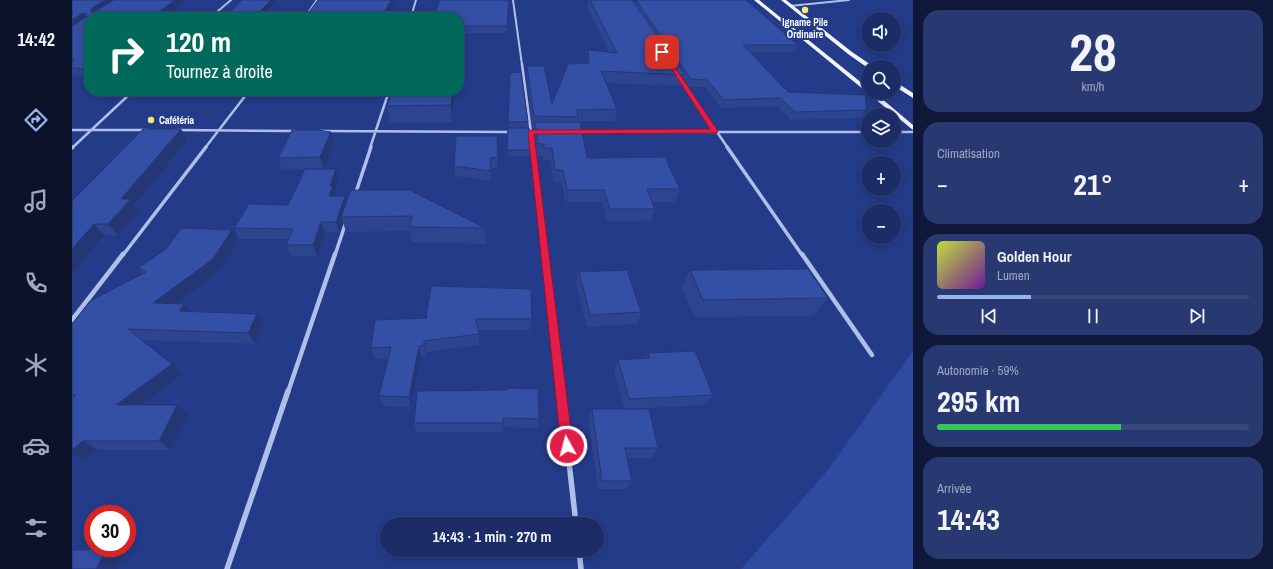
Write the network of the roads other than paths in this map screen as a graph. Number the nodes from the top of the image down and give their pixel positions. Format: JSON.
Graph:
{"nodes":[{"id":1,"x":231,"y":0,"type":"edge"},
{"id":2,"x":318,"y":0,"type":"edge"},
{"id":3,"x":416,"y":0,"type":"edge"},
{"id":4,"x":513,"y":0,"type":"edge"},
{"id":5,"x":756,"y":0,"type":"edge"},
{"id":6,"x":783,"y":0,"type":"edge"},
{"id":7,"x":849,"y":0,"type":"edge"},
{"id":8,"x":790,"y":6,"type":"junction"},
{"id":9,"x":217,"y":12,"type":"edge"},
{"id":10,"x":309,"y":12,"type":"edge"},
{"id":11,"x":412,"y":12,"type":"edge"},
{"id":12,"x":861,"y":60,"type":"edge"},
{"id":13,"x":680,"y":79,"type":"edge"},
{"id":14,"x":861,"y":85,"type":"edge"},
{"id":15,"x":901,"y":88,"type":"edge"},
{"id":16,"x":128,"y":96,"type":"edge"},
{"id":17,"x":245,"y":96,"type":"edge"},
{"id":18,"x":388,"y":96,"type":"edge"},
{"id":19,"x":913,"y":96,"type":"edge"},
{"id":20,"x":879,"y":100,"type":"edge"},
{"id":21,"x":913,"y":128,"type":"edge"},
{"id":22,"x":72,"y":130,"type":"edge"},
{"id":23,"x":92,"y":130,"type":"junction"},
{"id":24,"x":156,"y":130,"type":"edge"},
{"id":25,"x":172,"y":130,"type":"edge"},
{"id":26,"x":219,"y":131,"type":"junction"},
{"id":27,"x":298,"y":131,"type":"edge"},
{"id":28,"x":314,"y":131,"type":"edge"},
{"id":29,"x":377,"y":131,"type":"junction"},
{"id":30,"x":715,"y":131,"type":"junction"},
{"id":31,"x":515,"y":132,"type":"edge"},
{"id":32,"x":523,"y":132,"type":"edge"},
{"id":33,"x":531,"y":132,"type":"junction"},
{"id":34,"x":546,"y":132,"type":"edge"},
{"id":35,"x":569,"y":132,"type":"edge"},
{"id":36,"x":861,"y":132,"type":"edge"},
{"id":37,"x":901,"y":132,"type":"edge"},
{"id":38,"x":913,"y":132,"type":"edge"},
{"id":39,"x":72,"y":148,"type":"edge"},
{"id":40,"x":354,"y":199,"type":"edge"},
{"id":41,"x":349,"y":214,"type":"edge"},
{"id":42,"x":72,"y":320,"type":"edge"},
{"id":43,"x":872,"y":355,"type":"dead end"},
{"id":44,"x":575,"y":517,"type":"edge"},
{"id":45,"x":580,"y":557,"type":"edge"},
{"id":46,"x":227,"y":569,"type":"edge"},
{"id":47,"x":581,"y":569,"type":"edge"}],
"edges":[{"from":1,"to":9,"type":"street"},
{"from":2,"to":10,"type":"street"},
{"from":3,"to":11,"type":"street"},
{"from":4,"to":33,"type":"street"},
{"from":5,"to":14,"type":"main road"},
{"from":6,"to":8,"type":"main road"},
{"from":7,"to":8,"type":"street"},
{"from":8,"to":12,"type":"main road"},
{"from":13,"to":30,"type":"street"},
{"from":15,"to":19,"type":"main road"},
{"from":16,"to":23,"type":"street"},
{"from":17,"to":26,"type":"street"},
{"from":18,"to":29,"type":"street"},
{"from":20,"to":21,"type":"main road"},
{"from":22,"to":23,"type":"street"},
{"from":23,"to":24,"type":"street"},
{"from":23,"to":39,"type":"street"},
{"from":25,"to":26,"type":"street"},
{"from":26,"to":27,"type":"street"},
{"from":26,"to":42,"type":"street"},
{"from":28,"to":29,"type":"street"},
{"from":29,"to":31,"type":"street"},
{"from":29,"to":40,"type":"street"},
{"from":30,"to":35,"type":"street"},
{"from":30,"to":36,"type":"street"},
{"from":30,"to":43,"type":"street"},
{"from":32,"to":33,"type":"street"},
{"from":33,"to":34,"type":"street"},
{"from":33,"to":44,"type":"street"},
{"from":37,"to":38,"type":"street"},
{"from":41,"to":46,"type":"street"},
{"from":45,"to":47,"type":"street"}]}
